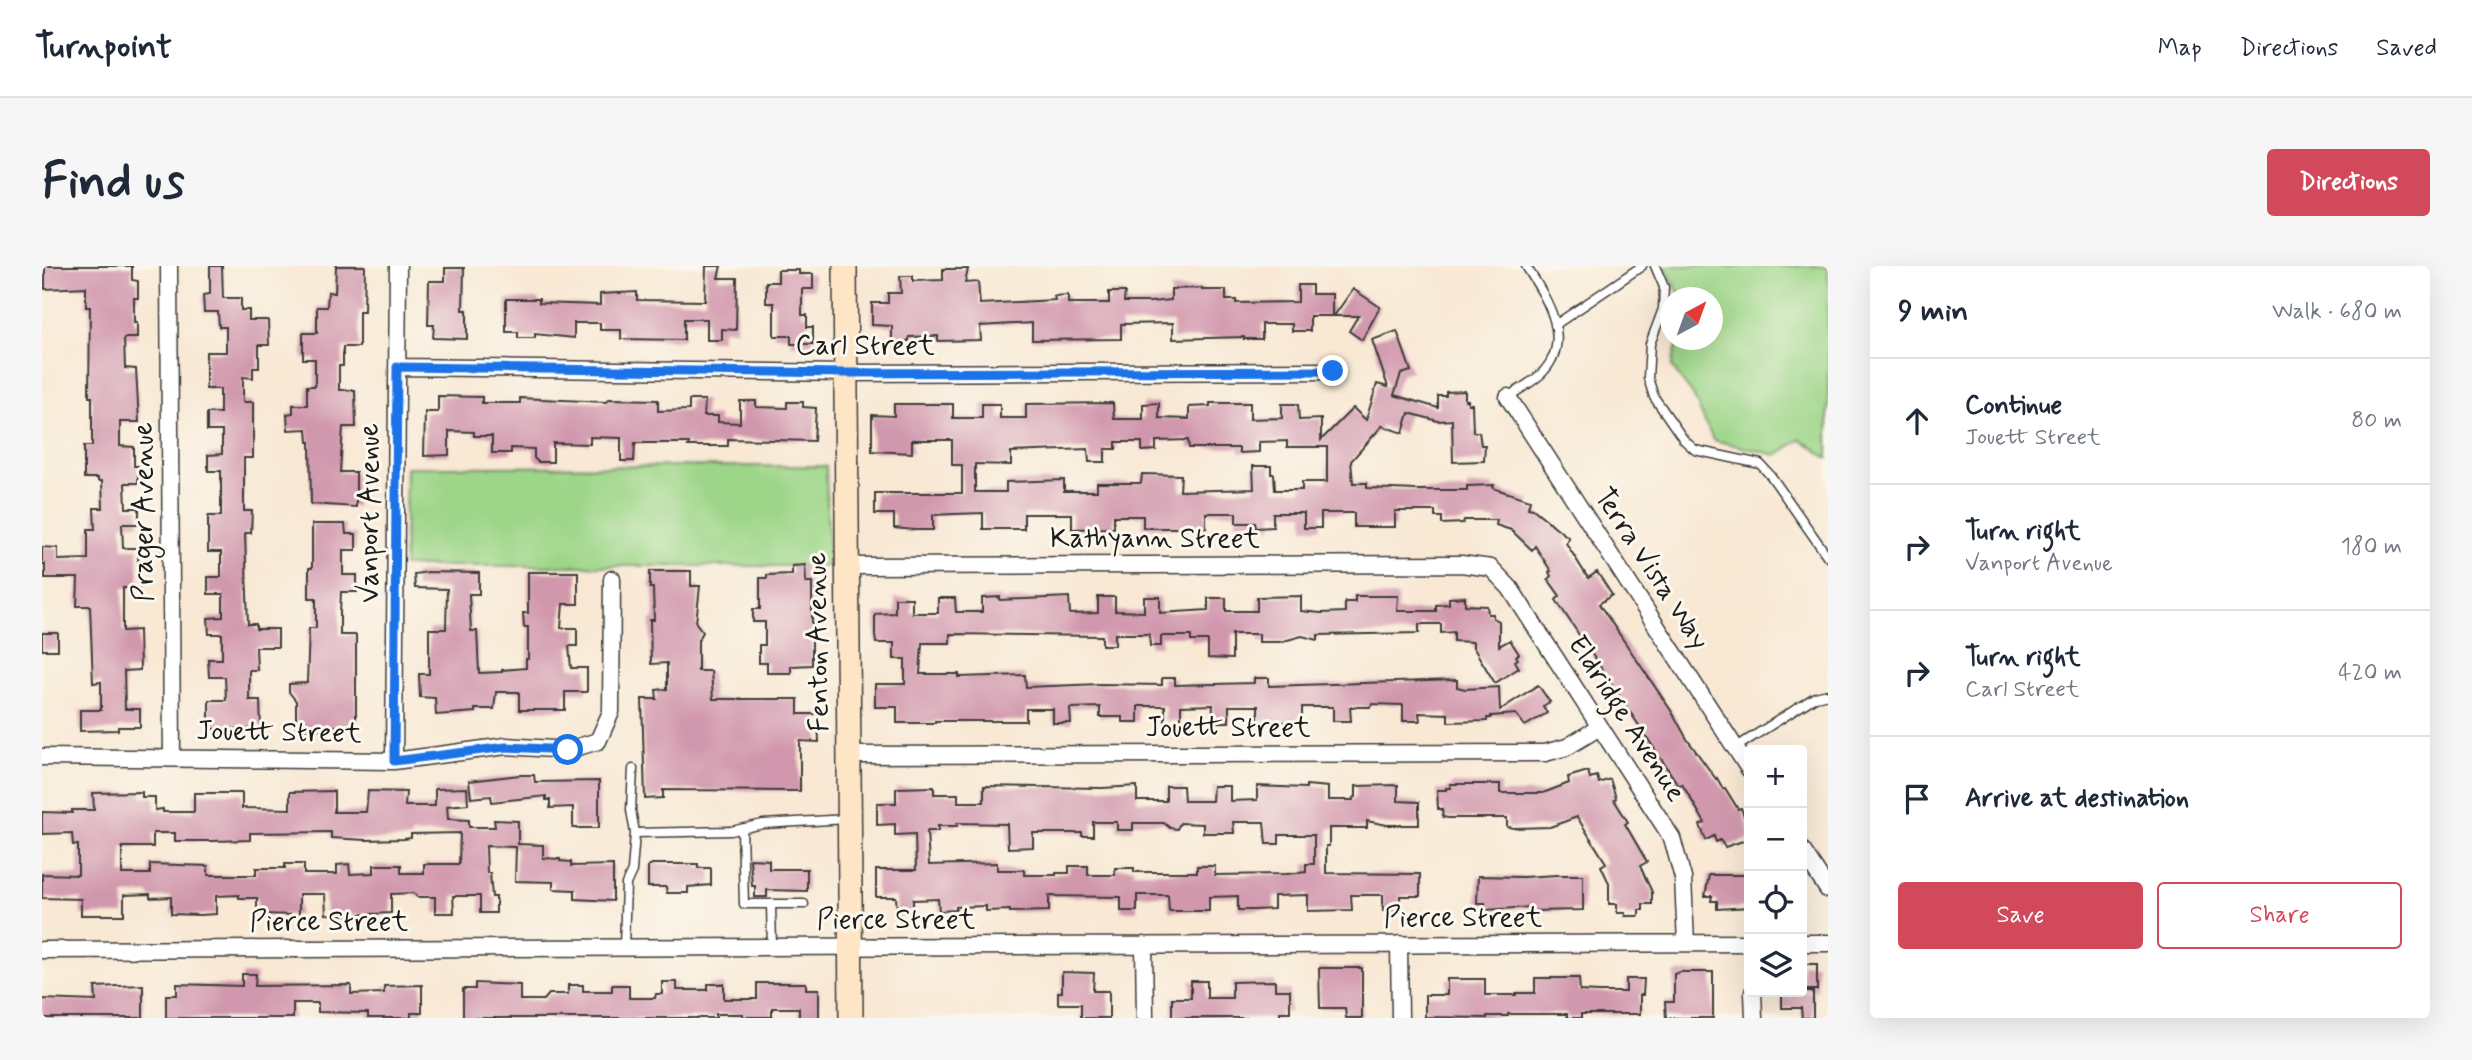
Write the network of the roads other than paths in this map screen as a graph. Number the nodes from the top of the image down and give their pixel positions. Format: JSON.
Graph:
{"nodes":[{"id":1,"x":169,"y":266,"type":"edge"},
{"id":2,"x":398,"y":266,"type":"edge"},
{"id":3,"x":845,"y":266,"type":"edge"},
{"id":4,"x":1526,"y":266,"type":"edge"},
{"id":5,"x":1642,"y":266,"type":"edge"},
{"id":6,"x":1655,"y":266,"type":"edge"},
{"id":7,"x":1555,"y":325,"type":"junction"},
{"id":8,"x":397,"y":367,"type":"junction"},
{"id":9,"x":1333,"y":371,"type":"dead end"},
{"id":10,"x":846,"y":373,"type":"junction"},
{"id":11,"x":1508,"y":397,"type":"joint"},
{"id":12,"x":1828,"y":557,"type":"edge"},
{"id":13,"x":1461,"y":564,"type":"joint"},
{"id":14,"x":848,"y":566,"type":"junction"},
{"id":15,"x":612,"y":579,"type":"dead end"},
{"id":16,"x":1828,"y":694,"type":"edge"},
{"id":17,"x":1600,"y":727,"type":"junction"},
{"id":18,"x":1735,"y":748,"type":"junction"},
{"id":19,"x":850,"y":755,"type":"junction"},
{"id":20,"x":42,"y":757,"type":"edge"},
{"id":21,"x":172,"y":758,"type":"junction"},
{"id":22,"x":394,"y":761,"type":"junction"},
{"id":23,"x":1744,"y":762,"type":"edge"},
{"id":24,"x":633,"y":769,"type":"dead end"},
{"id":25,"x":850,"y":819,"type":"junction"},
{"id":26,"x":741,"y":829,"type":"junction"},
{"id":27,"x":635,"y":833,"type":"junction"},
{"id":28,"x":1807,"y":858,"type":"edge"},
{"id":29,"x":1828,"y":890,"type":"edge"},
{"id":30,"x":771,"y":904,"type":"junction"},
{"id":31,"x":804,"y":904,"type":"dead end"},
{"id":32,"x":1686,"y":943,"type":"junction"},
{"id":33,"x":1744,"y":943,"type":"edge"},
{"id":34,"x":1807,"y":943,"type":"edge"},
{"id":35,"x":1828,"y":943,"type":"edge"},
{"id":36,"x":1399,"y":944,"type":"junction"},
{"id":37,"x":1144,"y":945,"type":"junction"},
{"id":38,"x":850,"y":946,"type":"junction"},
{"id":39,"x":625,"y":947,"type":"junction"},
{"id":40,"x":772,"y":947,"type":"junction"},
{"id":41,"x":42,"y":950,"type":"edge"},
{"id":42,"x":1753,"y":997,"type":"edge"},
{"id":43,"x":851,"y":1018,"type":"edge"},
{"id":44,"x":1145,"y":1018,"type":"edge"},
{"id":45,"x":1400,"y":1018,"type":"edge"},
{"id":46,"x":1754,"y":1018,"type":"edge"}],
"edges":[{"from":1,"to":21,"type":"street","name":"Prager Avenue"},
{"from":2,"to":8,"type":"street","name":"Vanport Avenue"},
{"from":3,"to":10,"type":"street","name":"Fenton Avenue"},
{"from":4,"to":7,"type":"lane"},
{"from":5,"to":7,"type":"lane"},
{"from":6,"to":12,"type":"lane"},
{"from":7,"to":11,"type":"lane"},
{"from":8,"to":10,"type":"street","name":"Carl Street"},
{"from":8,"to":22,"type":"street","name":"Vanport Avenue"},
{"from":9,"to":10,"type":"street","name":"Carl Street"},
{"from":10,"to":14,"type":"street","name":"Fenton Avenue"},
{"from":11,"to":18,"type":"street","name":"Terra Vista Way"},
{"from":13,"to":14,"type":"street","name":"Kathyann Street"},
{"from":13,"to":17,"type":"street","name":"Eldridge Avenue"},
{"from":14,"to":19,"type":"street","name":"Fenton Avenue"},
{"from":15,"to":22,"type":"street","name":"Jouett Street"},
{"from":16,"to":18,"type":"lane"},
{"from":17,"to":19,"type":"street","name":"Jouett Street"},
{"from":17,"to":32,"type":"street","name":"Eldridge Avenue"},
{"from":18,"to":23,"type":"street","name":"Terra Vista Way"},
{"from":19,"to":25,"type":"street","name":"Fenton Avenue"},
{"from":20,"to":21,"type":"street","name":"Jouett Street"},
{"from":21,"to":22,"type":"street","name":"Jouett Street"},
{"from":24,"to":27,"type":"lane"},
{"from":25,"to":26,"type":"lane"},
{"from":25,"to":38,"type":"street","name":"Fenton Avenue"},
{"from":26,"to":27,"type":"lane"},
{"from":26,"to":30,"type":"lane"},
{"from":27,"to":39,"type":"lane"},
{"from":28,"to":29,"type":"street"},
{"from":30,"to":31,"type":"lane"},
{"from":30,"to":40,"type":"lane"},
{"from":32,"to":33,"type":"street","name":"Pierce Street"},
{"from":32,"to":36,"type":"street","name":"Pierce Street"},
{"from":34,"to":35,"type":"street"},
{"from":36,"to":37,"type":"street","name":"Pierce Street"},
{"from":36,"to":45,"type":"street"},
{"from":37,"to":38,"type":"street","name":"Pierce Street"},
{"from":37,"to":44,"type":"street"},
{"from":38,"to":40,"type":"street","name":"Pierce Street"},
{"from":38,"to":43,"type":"street","name":"Fenton Avenue"},
{"from":39,"to":40,"type":"street","name":"Pierce Street"},
{"from":39,"to":41,"type":"street","name":"Pierce Street"},
{"from":42,"to":46,"type":"street"}]}
